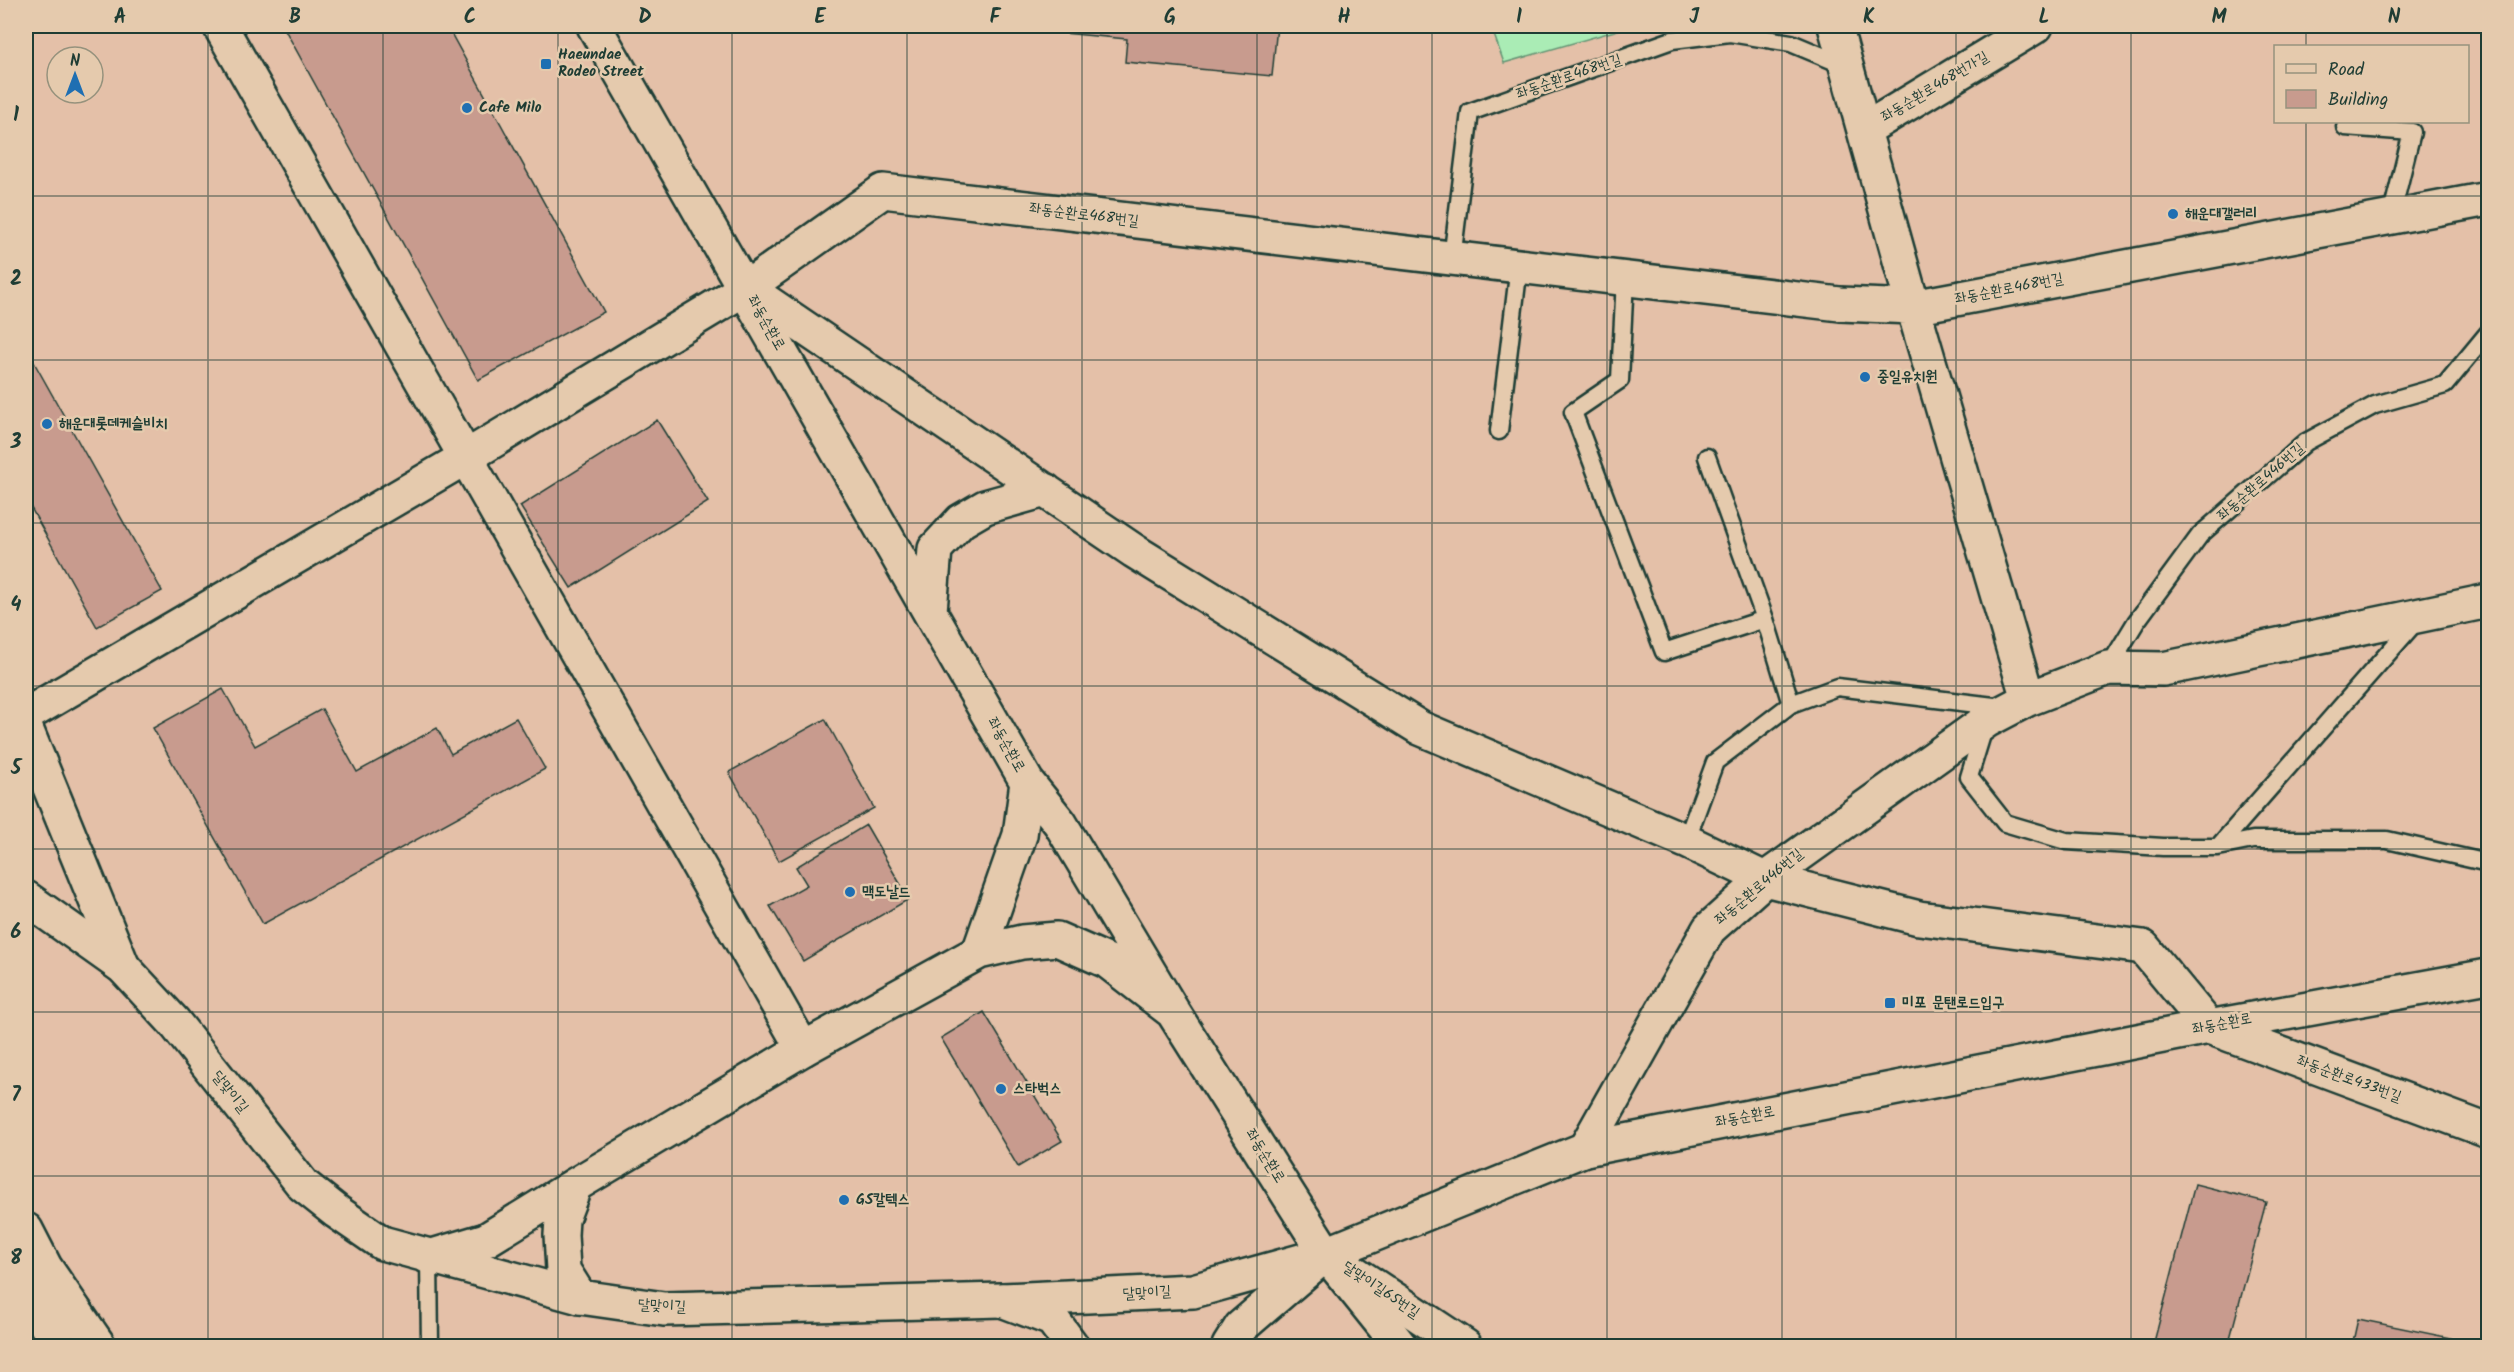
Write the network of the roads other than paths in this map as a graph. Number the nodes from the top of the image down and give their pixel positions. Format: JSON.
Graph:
{"nodes":[{"id":1,"x":220,"y":26,"type":"edge"},
{"id":2,"x":594,"y":26,"type":"edge"},
{"id":3,"x":1834,"y":26,"type":"edge"},
{"id":4,"x":2036,"y":26,"type":"edge"},
{"id":5,"x":1847,"y":67,"type":"junction"},
{"id":6,"x":2345,"y":127,"type":"dead end"},
{"id":7,"x":1864,"y":130,"type":"junction"},
{"id":8,"x":2488,"y":199,"type":"edge"},
{"id":9,"x":2391,"y":218,"type":"junction"},
{"id":10,"x":1452,"y":259,"type":"junction"},
{"id":11,"x":1519,"y":266,"type":"junction"},
{"id":12,"x":1625,"y":278,"type":"junction"},
{"id":13,"x":746,"y":288,"type":"junction"},
{"id":14,"x":1913,"y":307,"type":"junction"},
{"id":15,"x":2488,"y":333,"type":"edge"},
{"id":16,"x":1499,"y":431,"type":"dead end"},
{"id":17,"x":468,"y":456,"type":"junction"},
{"id":18,"x":1707,"y":457,"type":"dead end"},
{"id":19,"x":1045,"y":490,"type":"junction"},
{"id":20,"x":2488,"y":601,"type":"edge"},
{"id":21,"x":930,"y":611,"type":"junction"},
{"id":22,"x":2421,"y":616,"type":"junction"},
{"id":23,"x":1765,"y":619,"type":"junction"},
{"id":24,"x":2108,"y":668,"type":"junction"},
{"id":25,"x":1791,"y":704,"type":"junction"},
{"id":26,"x":2008,"y":709,"type":"junction"},
{"id":27,"x":26,"y":715,"type":"edge"},
{"id":28,"x":26,"y":729,"type":"edge"},
{"id":29,"x":1027,"y":782,"type":"junction"},
{"id":30,"x":1686,"y":841,"type":"junction"},
{"id":31,"x":2218,"y":847,"type":"junction"},
{"id":32,"x":2488,"y":863,"type":"edge"},
{"id":33,"x":1765,"y":879,"type":"junction"},
{"id":34,"x":26,"y":898,"type":"edge"},
{"id":35,"x":979,"y":952,"type":"junction"},
{"id":36,"x":123,"y":967,"type":"junction"},
{"id":37,"x":2488,"y":976,"type":"edge"},
{"id":38,"x":1173,"y":1012,"type":"junction"},
{"id":39,"x":2208,"y":1027,"type":"junction"},
{"id":40,"x":803,"y":1049,"type":"junction"},
{"id":41,"x":2488,"y":1131,"type":"edge"},
{"id":42,"x":1585,"y":1149,"type":"junction"},
{"id":43,"x":575,"y":1185,"type":"junction"},
{"id":44,"x":26,"y":1230,"type":"edge"},
{"id":45,"x":1326,"y":1254,"type":"junction"},
{"id":46,"x":429,"y":1257,"type":"junction"},
{"id":47,"x":26,"y":1292,"type":"edge"},
{"id":48,"x":580,"y":1297,"type":"junction"},
{"id":49,"x":1002,"y":1300,"type":"junction"},
{"id":50,"x":59,"y":1347,"type":"edge"},
{"id":51,"x":99,"y":1347,"type":"edge"},
{"id":52,"x":430,"y":1347,"type":"edge"},
{"id":53,"x":1072,"y":1347,"type":"edge"},
{"id":54,"x":1229,"y":1347,"type":"edge"},
{"id":55,"x":1400,"y":1347,"type":"edge"},
{"id":56,"x":1465,"y":1347,"type":"edge"}],
"edges":[{"from":1,"to":17,"type":"street"},
{"from":2,"to":13,"type":"street","name":"좌동순환로"},
{"from":3,"to":5,"type":"street","name":"좌동순환로468번가길"},
{"from":4,"to":7,"type":"street","name":"좌동순환로468번가길"},
{"from":5,"to":7,"type":"street","name":"좌동순환로468번가길"},
{"from":5,"to":10,"type":"lane","name":"좌동순환로468번길"},
{"from":6,"to":9,"type":"lane"},
{"from":7,"to":14,"type":"street","name":"좌동순환로468번가길"},
{"from":8,"to":9,"type":"street","name":"좌동순환로468번길"},
{"from":9,"to":14,"type":"street","name":"좌동순환로468번길"},
{"from":10,"to":11,"type":"street","name":"좌동순환로468번길"},
{"from":10,"to":13,"type":"street","name":"좌동순환로468번길"},
{"from":11,"to":12,"type":"street","name":"좌동순환로468번길"},
{"from":11,"to":16,"type":"lane"},
{"from":12,"to":14,"type":"street","name":"좌동순환로468번길"},
{"from":12,"to":23,"type":"lane"},
{"from":13,"to":17,"type":"street","name":"좌동순환로468번길"},
{"from":13,"to":19,"type":"street"},
{"from":13,"to":21,"type":"street","name":"좌동순환로"},
{"from":14,"to":26,"type":"street"},
{"from":15,"to":24,"type":"lane","name":"좌동순환로446번길"},
{"from":17,"to":27,"type":"street","name":"좌동순환로468번길"},
{"from":17,"to":40,"type":"street"},
{"from":18,"to":23,"type":"lane"},
{"from":19,"to":21,"type":"street"},
{"from":19,"to":30,"type":"street"},
{"from":20,"to":22,"type":"street","name":"좌동순환로446번길"},
{"from":21,"to":29,"type":"street","name":"좌동순환로"},
{"from":22,"to":24,"type":"street","name":"좌동순환로446번길"},
{"from":22,"to":31,"type":"lane"},
{"from":23,"to":25,"type":"lane"},
{"from":24,"to":26,"type":"street","name":"좌동순환로446번길"},
{"from":25,"to":26,"type":"lane","name":"좌동순환로446번길"},
{"from":25,"to":30,"type":"lane","name":"좌동순환로446번길"},
{"from":26,"to":31,"type":"lane"},
{"from":26,"to":33,"type":"street","name":"좌동순환로446번길"},
{"from":28,"to":36,"type":"street"},
{"from":29,"to":35,"type":"street"},
{"from":29,"to":38,"type":"street","name":"좌동순환로"},
{"from":30,"to":33,"type":"street"},
{"from":31,"to":32,"type":"lane"},
{"from":33,"to":39,"type":"street"},
{"from":33,"to":42,"type":"street","name":"좌동순환로446번길"},
{"from":34,"to":36,"type":"street","name":"달맞이길"},
{"from":35,"to":38,"type":"street"},
{"from":35,"to":40,"type":"street"},
{"from":36,"to":46,"type":"street","name":"달맞이길"},
{"from":37,"to":39,"type":"street","name":"좌동순환로"},
{"from":38,"to":45,"type":"street","name":"좌동순환로"},
{"from":39,"to":41,"type":"street","name":"좌동순환로433번길"},
{"from":39,"to":42,"type":"street","name":"좌동순환로"},
{"from":40,"to":43,"type":"street"},
{"from":42,"to":45,"type":"street","name":"좌동순환로"},
{"from":43,"to":46,"type":"street"},
{"from":43,"to":48,"type":"street"},
{"from":44,"to":51,"type":"street"},
{"from":45,"to":49,"type":"street","name":"달맞이길"},
{"from":45,"to":54,"type":"street"},
{"from":45,"to":55,"type":"street"},
{"from":45,"to":56,"type":"street","name":"달맞이길65번길"},
{"from":46,"to":48,"type":"street","name":"달맞이길"},
{"from":46,"to":52,"type":"lane"},
{"from":47,"to":50,"type":"street"},
{"from":48,"to":49,"type":"street","name":"달맞이길"},
{"from":49,"to":53,"type":"street"}]}
